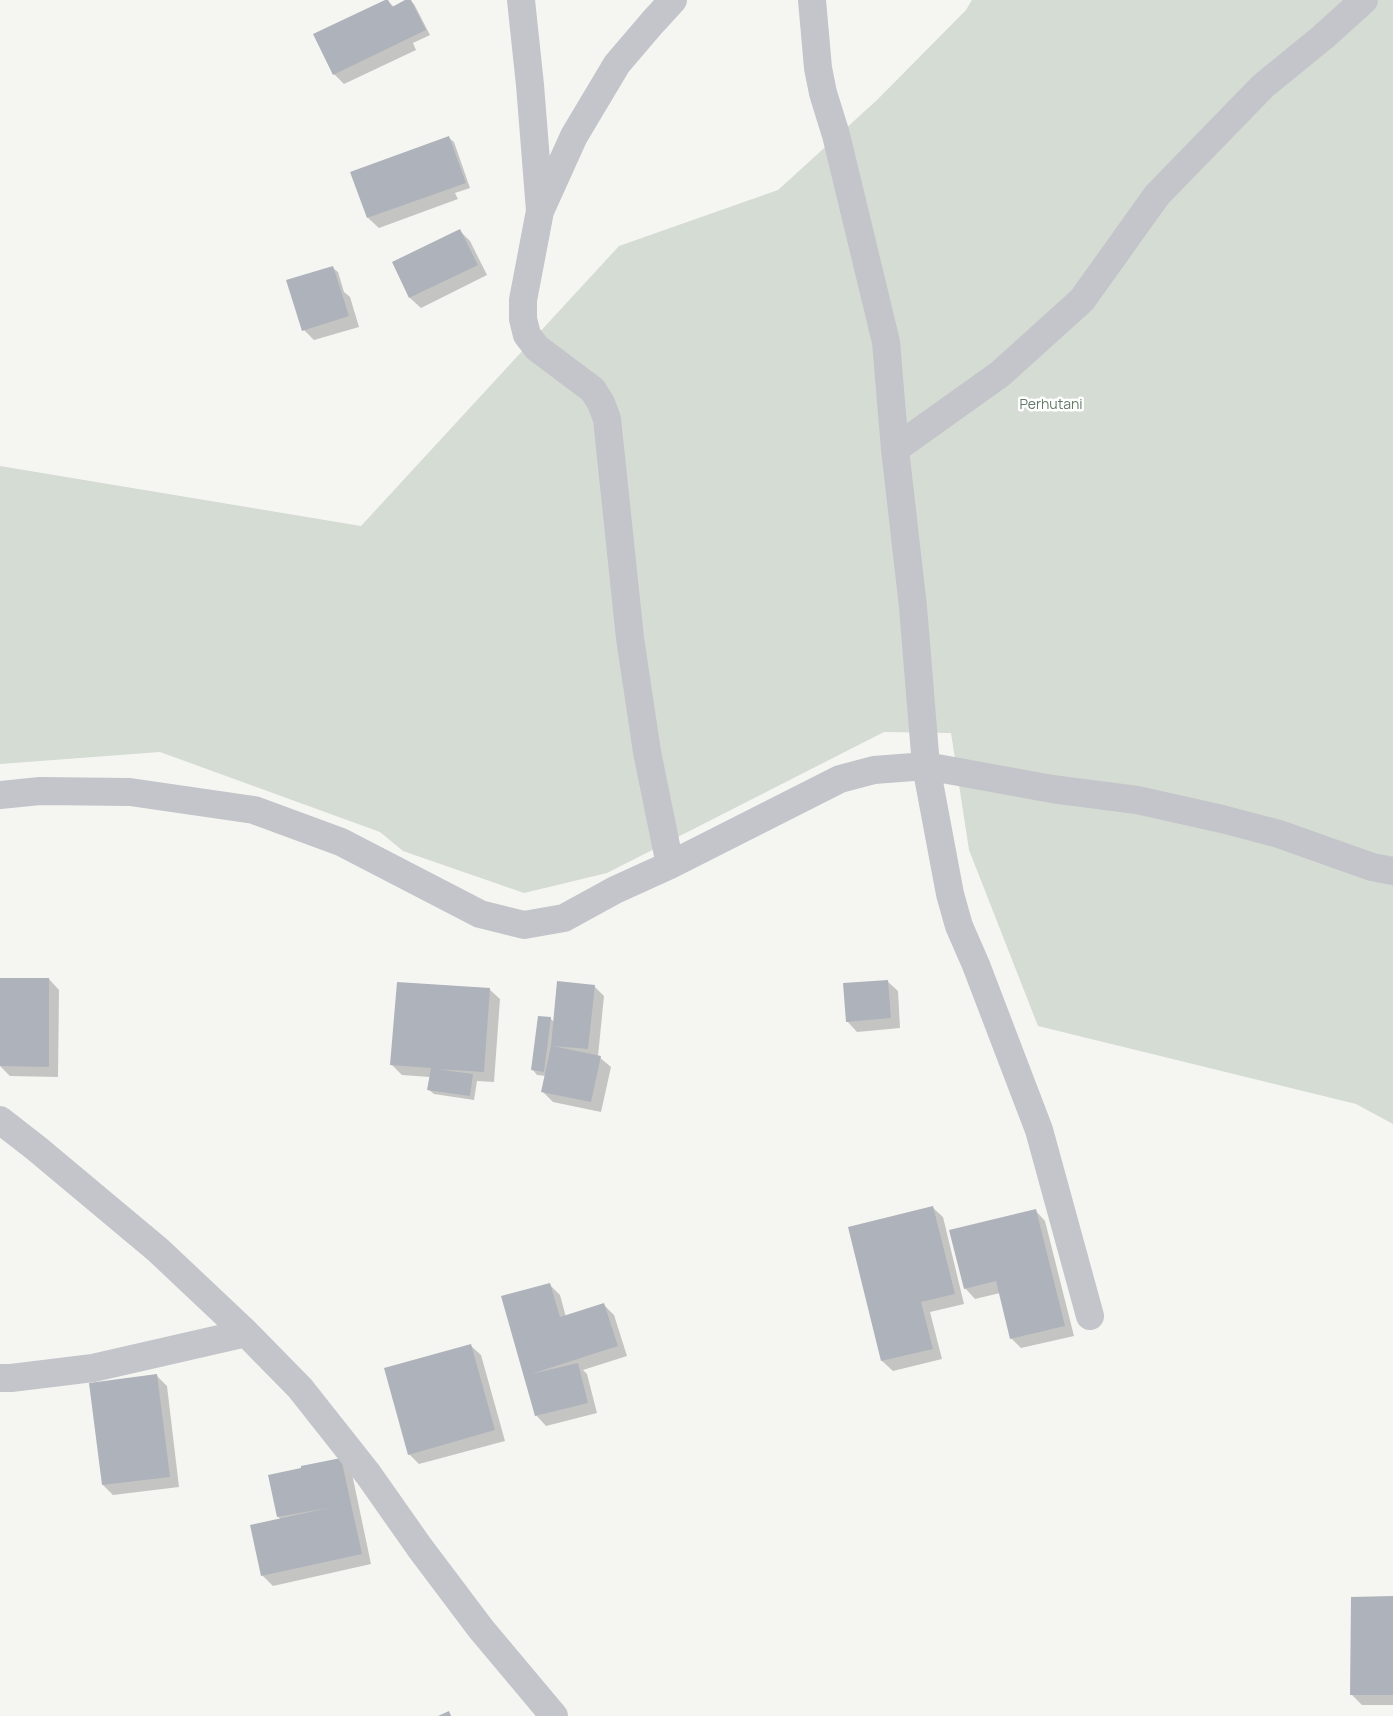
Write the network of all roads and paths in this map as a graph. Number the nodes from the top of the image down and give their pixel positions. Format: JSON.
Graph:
{"nodes":[{"id":1,"x":521,"y":0,"type":"edge"},
{"id":2,"x":673,"y":0,"type":"edge"},
{"id":3,"x":812,"y":0,"type":"edge"},
{"id":4,"x":1364,"y":0,"type":"edge"},
{"id":5,"x":540,"y":210,"type":"junction"},
{"id":6,"x":895,"y":448,"type":"junction"},
{"id":7,"x":926,"y":766,"type":"junction"},
{"id":8,"x":0,"y":795,"type":"edge"},
{"id":9,"x":670,"y":865,"type":"junction"},
{"id":10,"x":1393,"y":871,"type":"edge"},
{"id":11,"x":0,"y":1120,"type":"edge"},
{"id":12,"x":1090,"y":1316,"type":"dead end"},
{"id":13,"x":246,"y":1333,"type":"junction"},
{"id":14,"x":0,"y":1378,"type":"edge"},
{"id":15,"x":554,"y":1716,"type":"edge"}],
"edges":[{"from":1,"to":5,"type":"street"},
{"from":2,"to":5,"type":"street"},
{"from":3,"to":6,"type":"street"},
{"from":4,"to":6,"type":"street"},
{"from":5,"to":9,"type":"street"},
{"from":6,"to":7,"type":"street"},
{"from":7,"to":9,"type":"street"},
{"from":7,"to":10,"type":"street"},
{"from":7,"to":12,"type":"street"},
{"from":8,"to":9,"type":"street"},
{"from":11,"to":13,"type":"street"},
{"from":13,"to":14,"type":"street"},
{"from":13,"to":15,"type":"street"}]}
